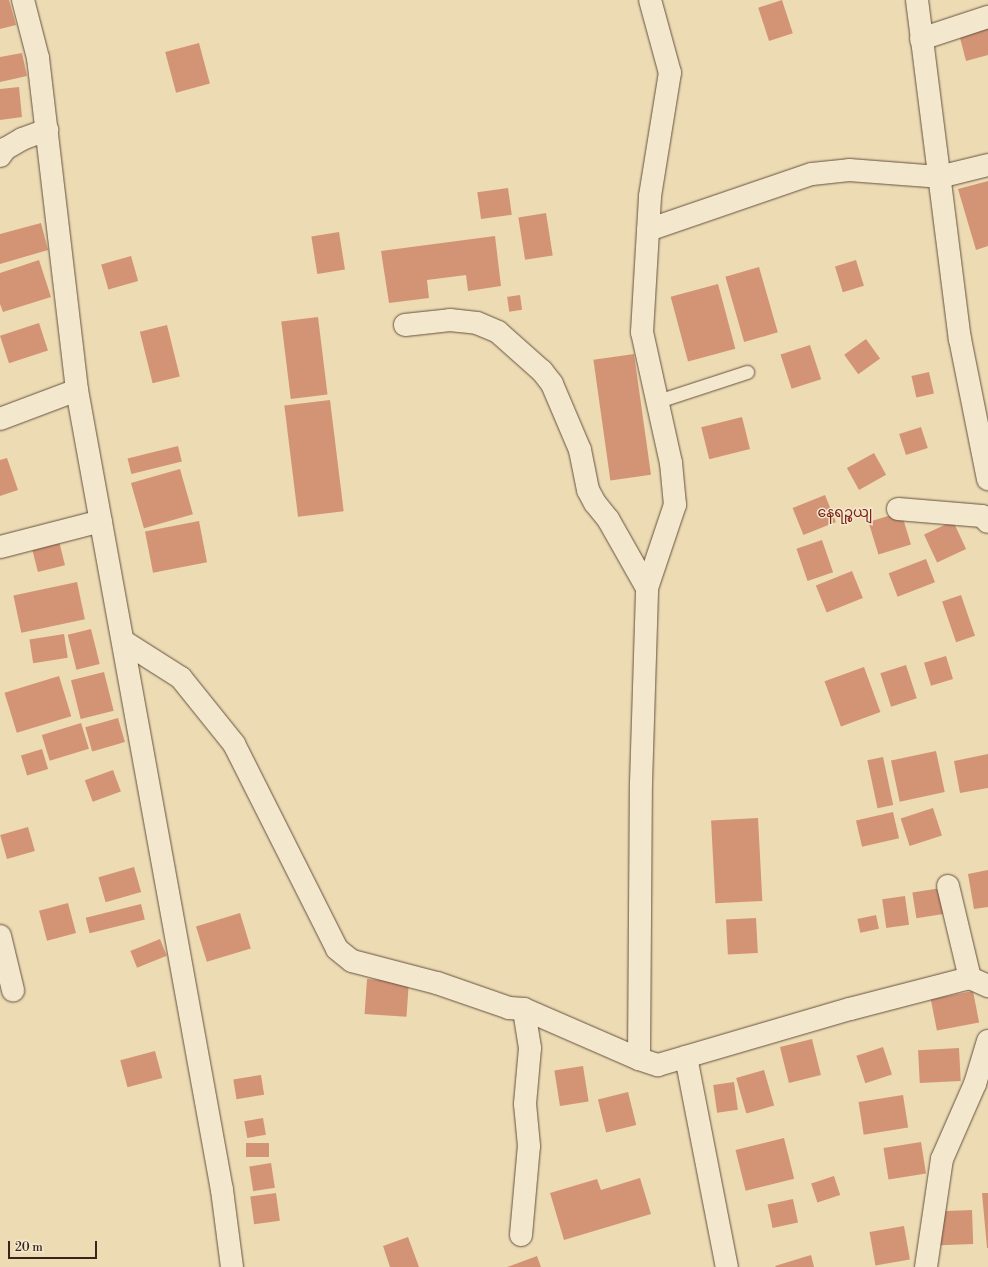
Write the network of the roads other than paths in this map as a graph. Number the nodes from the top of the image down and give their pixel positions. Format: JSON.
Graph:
{"nodes":[{"id":1,"x":23,"y":0,"type":"edge"},
{"id":2,"x":650,"y":0,"type":"edge"},
{"id":3,"x":917,"y":0,"type":"edge"},
{"id":4,"x":988,"y":17,"type":"edge"},
{"id":5,"x":921,"y":39,"type":"junction"},
{"id":6,"x":47,"y":130,"type":"junction"},
{"id":7,"x":0,"y":156,"type":"edge"},
{"id":8,"x":988,"y":165,"type":"edge"},
{"id":9,"x":939,"y":177,"type":"junction"},
{"id":10,"x":648,"y":230,"type":"junction"},
{"id":11,"x":405,"y":324,"type":"dead end"},
{"id":12,"x":748,"y":372,"type":"dead end"},
{"id":13,"x":77,"y":390,"type":"junction"},
{"id":14,"x":655,"y":402,"type":"junction"},
{"id":15,"x":0,"y":420,"type":"edge"},
{"id":16,"x":988,"y":479,"type":"edge"},
{"id":17,"x":898,"y":509,"type":"dead end"},
{"id":18,"x":101,"y":521,"type":"junction"},
{"id":19,"x":988,"y":522,"type":"edge"},
{"id":20,"x":0,"y":547,"type":"edge"},
{"id":21,"x":647,"y":588,"type":"junction"},
{"id":22,"x":122,"y":641,"type":"junction"},
{"id":23,"x":948,"y":886,"type":"dead end"},
{"id":24,"x":0,"y":936,"type":"edge"},
{"id":25,"x":979,"y":982,"type":"edge"},
{"id":26,"x":13,"y":990,"type":"dead end"},
{"id":27,"x":524,"y":1009,"type":"junction"},
{"id":28,"x":988,"y":1041,"type":"edge"},
{"id":29,"x":686,"y":1057,"type":"junction"},
{"id":30,"x":639,"y":1059,"type":"junction"},
{"id":31,"x":521,"y":1235,"type":"dead end"},
{"id":32,"x":232,"y":1267,"type":"edge"},
{"id":33,"x":727,"y":1267,"type":"edge"},
{"id":34,"x":926,"y":1267,"type":"edge"}],
"edges":[{"from":1,"to":6,"type":"street"},
{"from":2,"to":10,"type":"street"},
{"from":3,"to":5,"type":"street"},
{"from":4,"to":5,"type":"street"},
{"from":5,"to":9,"type":"street"},
{"from":6,"to":7,"type":"street"},
{"from":6,"to":13,"type":"street"},
{"from":8,"to":9,"type":"street"},
{"from":9,"to":10,"type":"street"},
{"from":9,"to":16,"type":"street"},
{"from":10,"to":14,"type":"street"},
{"from":11,"to":21,"type":"street"},
{"from":12,"to":14,"type":"lane"},
{"from":13,"to":15,"type":"street"},
{"from":13,"to":18,"type":"street"},
{"from":14,"to":21,"type":"street"},
{"from":17,"to":19,"type":"street"},
{"from":18,"to":20,"type":"street"},
{"from":18,"to":22,"type":"street"},
{"from":21,"to":30,"type":"street"},
{"from":22,"to":27,"type":"street"},
{"from":22,"to":32,"type":"street"},
{"from":23,"to":25,"type":"street"},
{"from":24,"to":26,"type":"street"},
{"from":25,"to":29,"type":"street"},
{"from":27,"to":30,"type":"street"},
{"from":27,"to":31,"type":"street"},
{"from":28,"to":34,"type":"street"},
{"from":29,"to":30,"type":"street"},
{"from":29,"to":33,"type":"street"}]}
